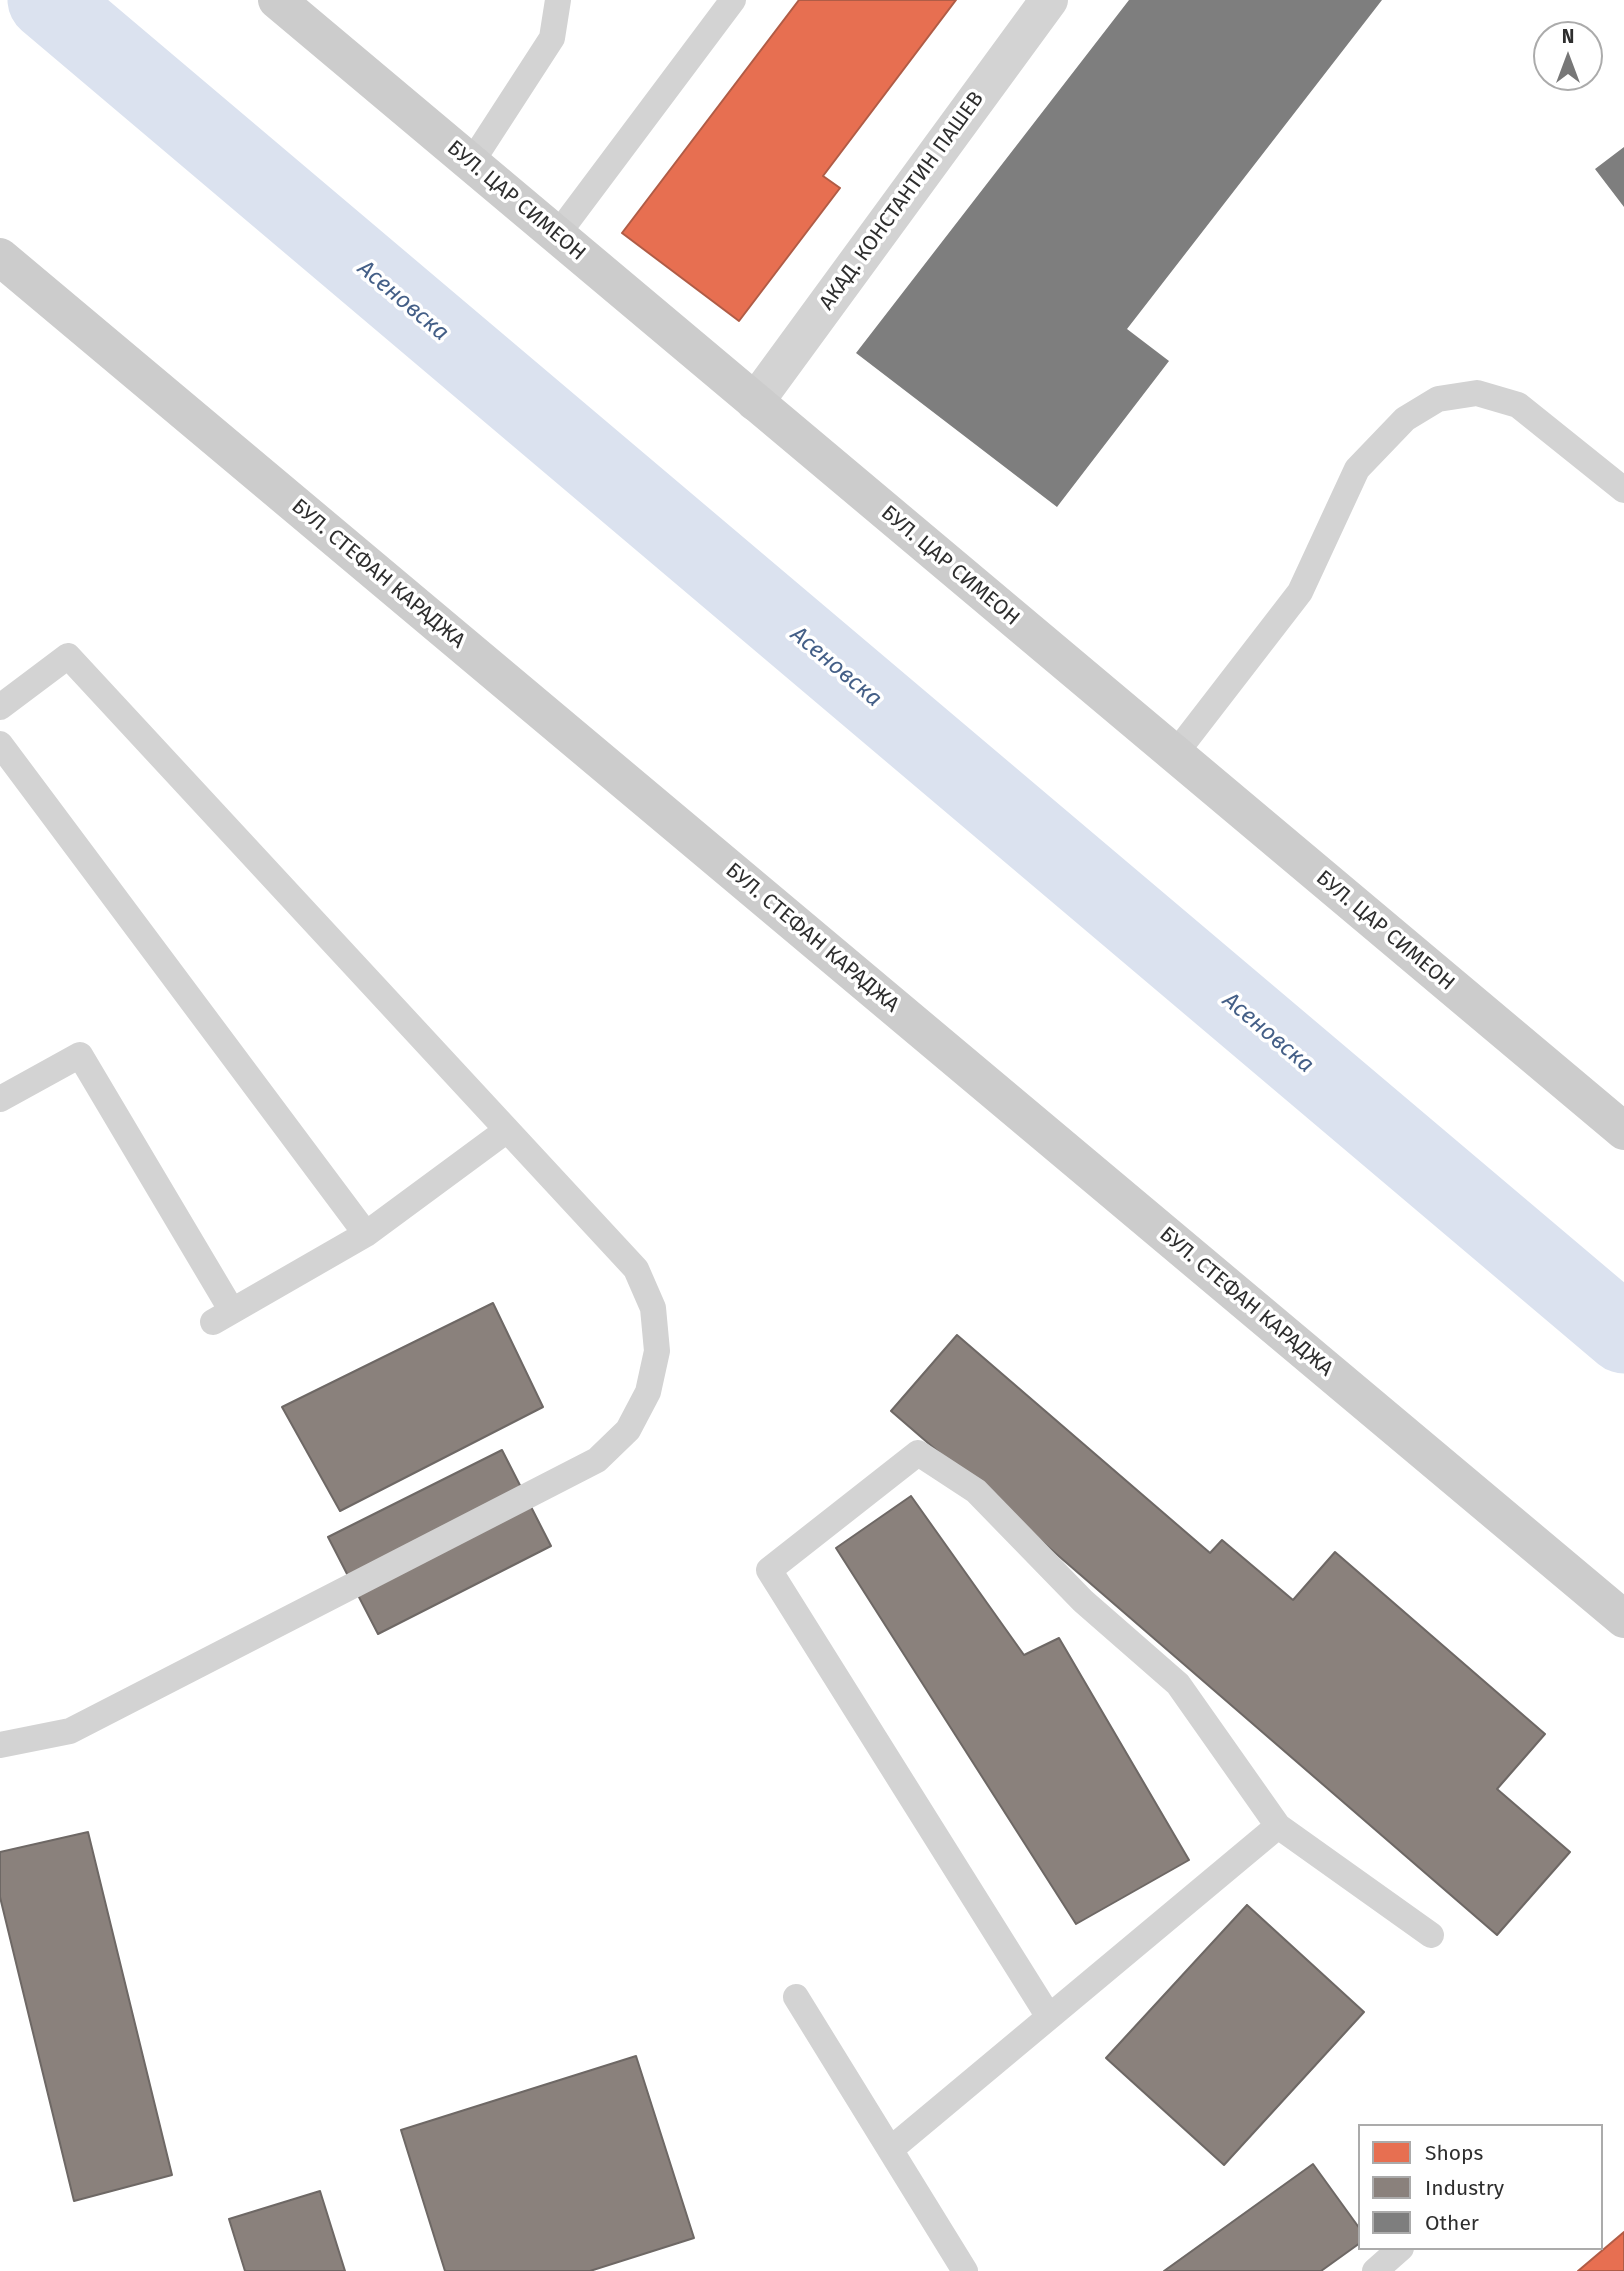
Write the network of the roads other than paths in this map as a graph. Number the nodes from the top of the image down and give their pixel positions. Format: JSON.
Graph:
{"nodes":[{"id":1,"x":277,"y":0,"type":"edge"},
{"id":2,"x":558,"y":0,"type":"edge"},
{"id":3,"x":733,"y":0,"type":"edge"},
{"id":4,"x":1049,"y":0,"type":"edge"},
{"id":5,"x":471,"y":163,"type":"junction"},
{"id":6,"x":557,"y":235,"type":"junction"},
{"id":7,"x":0,"y":257,"type":"edge"},
{"id":8,"x":755,"y":402,"type":"junction"},
{"id":9,"x":1624,"y":490,"type":"edge"},
{"id":10,"x":0,"y":707,"type":"edge"},
{"id":11,"x":0,"y":744,"type":"edge"},
{"id":12,"x":1175,"y":754,"type":"junction"},
{"id":13,"x":0,"y":1099,"type":"edge"},
{"id":14,"x":508,"y":1130,"type":"junction"},
{"id":15,"x":1624,"y":1131,"type":"edge"},
{"id":16,"x":366,"y":1234,"type":"junction"},
{"id":17,"x":1624,"y":1619,"type":"edge"},
{"id":18,"x":0,"y":1745,"type":"edge"},
{"id":19,"x":1278,"y":1826,"type":"junction"},
{"id":20,"x":1432,"y":1936,"type":"dead end"},
{"id":21,"x":796,"y":1997,"type":"dead end"},
{"id":22,"x":1049,"y":2017,"type":"junction"},
{"id":23,"x":891,"y":2149,"type":"junction"},
{"id":24,"x":1399,"y":2250,"type":"edge"},
{"id":25,"x":965,"y":2271,"type":"edge"},
{"id":26,"x":1375,"y":2271,"type":"edge"}],
"edges":[{"from":1,"to":5,"type":"main road","name":"БУЛ. ЦАР СИМЕОН"},
{"from":2,"to":5,"type":"lane"},
{"from":3,"to":6,"type":"lane"},
{"from":4,"to":8,"type":"street","name":"АКАД. КОНСТАНТИН ПАШЕВ"},
{"from":5,"to":6,"type":"main road","name":"БУЛ. ЦАР СИМЕОН"},
{"from":6,"to":8,"type":"main road","name":"БУЛ. ЦАР СИМЕОН"},
{"from":7,"to":17,"type":"main road","name":"БУЛ. СТЕФАН КАРАДЖА"},
{"from":8,"to":12,"type":"main road","name":"БУЛ. ЦАР СИМЕОН"},
{"from":9,"to":12,"type":"lane"},
{"from":10,"to":14,"type":"lane"},
{"from":11,"to":16,"type":"lane"},
{"from":12,"to":15,"type":"main road","name":"БУЛ. ЦАР СИМЕОН"},
{"from":13,"to":16,"type":"lane"},
{"from":14,"to":16,"type":"lane"},
{"from":14,"to":18,"type":"lane"},
{"from":19,"to":20,"type":"lane"},
{"from":19,"to":22,"type":"lane"},
{"from":19,"to":22,"type":"lane"},
{"from":21,"to":23,"type":"lane"},
{"from":22,"to":23,"type":"lane"},
{"from":23,"to":25,"type":"lane"},
{"from":24,"to":26,"type":"lane"}]}
